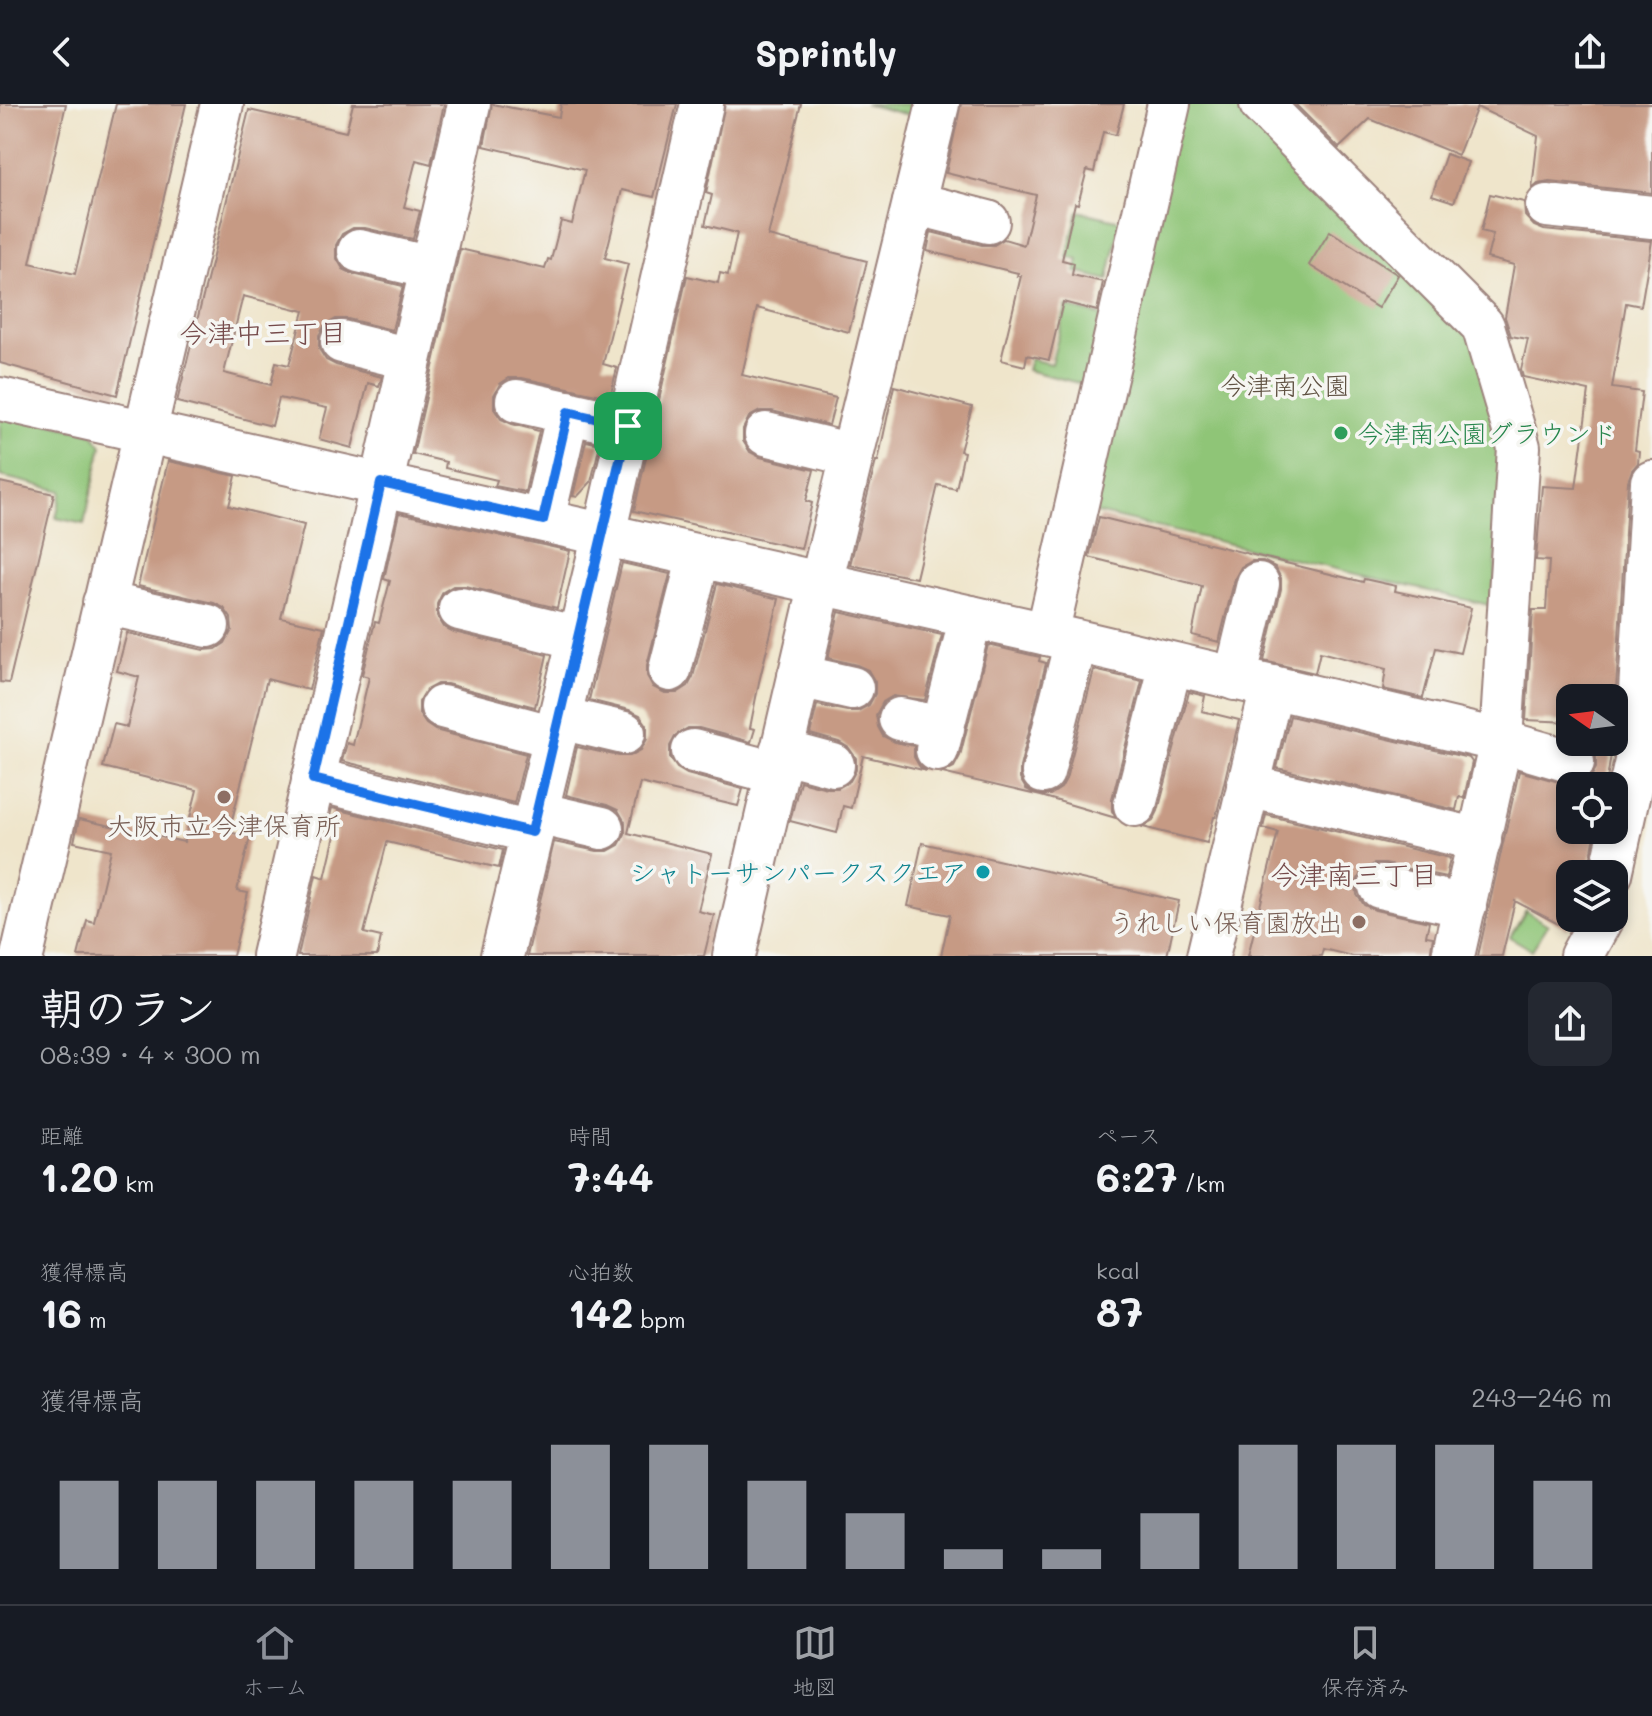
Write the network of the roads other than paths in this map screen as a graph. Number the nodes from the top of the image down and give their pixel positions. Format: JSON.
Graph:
{"nodes":[{"id":1,"x":222,"y":104,"type":"edge"},
{"id":2,"x":469,"y":104,"type":"edge"},
{"id":3,"x":702,"y":104,"type":"edge"},
{"id":4,"x":938,"y":104,"type":"edge"},
{"id":5,"x":1169,"y":104,"type":"edge"},
{"id":6,"x":1261,"y":104,"type":"edge"},
{"id":7,"x":914,"y":203,"type":"junction"},
{"id":8,"x":1547,"y":206,"type":"dead end"},
{"id":9,"x":1652,"y":217,"type":"edge"},
{"id":10,"x":988,"y":222,"type":"dead end"},
{"id":11,"x":359,"y":251,"type":"dead end"},
{"id":12,"x":431,"y":268,"type":"junction"},
{"id":13,"x":342,"y":342,"type":"dead end"},
{"id":14,"x":410,"y":359,"type":"junction"},
{"id":15,"x":0,"y":399,"type":"edge"},
{"id":16,"x":517,"y":401,"type":"dead end"},
{"id":17,"x":568,"y":412,"type":"junction"},
{"id":18,"x":628,"y":426,"type":"junction"},
{"id":19,"x":144,"y":430,"type":"junction"},
{"id":20,"x":766,"y":434,"type":"dead end"},
{"id":21,"x":852,"y":455,"type":"junction"},
{"id":22,"x":1652,"y":482,"type":"edge"},
{"id":23,"x":381,"y":483,"type":"junction"},
{"id":24,"x":543,"y":520,"type":"junction"},
{"id":25,"x":604,"y":534,"type":"junction"},
{"id":26,"x":1651,"y":546,"type":"edge"},
{"id":27,"x":699,"y":556,"type":"junction"},
{"id":28,"x":821,"y":583,"type":"junction"},
{"id":29,"x":1258,"y":584,"type":"dead end"},
{"id":30,"x":104,"y":603,"type":"junction"},
{"id":31,"x":460,"y":609,"type":"dead end"},
{"id":32,"x":971,"y":617,"type":"junction"},
{"id":33,"x":208,"y":626,"type":"dead end"},
{"id":34,"x":1061,"y":637,"type":"junction"},
{"id":35,"x":578,"y":638,"type":"junction"},
{"id":36,"x":1171,"y":664,"type":"junction"},
{"id":37,"x":670,"y":670,"type":"dead end"},
{"id":38,"x":799,"y":676,"type":"junction"},
{"id":39,"x":1254,"y":683,"type":"junction"},
{"id":40,"x":852,"y":688,"type":"dead end"},
{"id":41,"x":442,"y":707,"type":"dead end"},
{"id":42,"x":900,"y":719,"type":"dead end"},
{"id":43,"x":557,"y":727,"type":"junction"},
{"id":44,"x":624,"y":733,"type":"dead end"},
{"id":45,"x":1501,"y":741,"type":"junction"},
{"id":46,"x":693,"y":751,"type":"dead end"},
{"id":47,"x":779,"y":762,"type":"junction"},
{"id":48,"x":1573,"y":762,"type":"dead end"},
{"id":49,"x":833,"y":765,"type":"dead end"},
{"id":50,"x":1051,"y":767,"type":"dead end"},
{"id":51,"x":313,"y":779,"type":"junction"},
{"id":52,"x":1248,"y":786,"type":"junction"},
{"id":53,"x":1135,"y":805,"type":"dead end"},
{"id":54,"x":534,"y":822,"type":"junction"},
{"id":55,"x":602,"y":828,"type":"dead end"},
{"id":56,"x":1480,"y":840,"type":"junction"},
{"id":57,"x":1614,"y":860,"type":"edge"},
{"id":58,"x":1380,"y":887,"type":"dead end"},
{"id":59,"x":1465,"y":906,"type":"junction"},
{"id":60,"x":1594,"y":932,"type":"edge"},
{"id":61,"x":22,"y":956,"type":"edge"},
{"id":62,"x":273,"y":956,"type":"edge"},
{"id":63,"x":502,"y":956,"type":"edge"},
{"id":64,"x":734,"y":956,"type":"edge"},
{"id":65,"x":1208,"y":956,"type":"edge"},
{"id":66,"x":1453,"y":956,"type":"edge"},
{"id":67,"x":1581,"y":956,"type":"edge"}],
"edges":[{"from":1,"to":19,"type":"street"},
{"from":2,"to":12,"type":"street"},
{"from":3,"to":18,"type":"street"},
{"from":4,"to":7,"type":"street"},
{"from":5,"to":34,"type":"street"},
{"from":6,"to":45,"type":"street"},
{"from":7,"to":10,"type":"street"},
{"from":7,"to":21,"type":"street"},
{"from":8,"to":9,"type":"street"},
{"from":11,"to":12,"type":"street"},
{"from":12,"to":14,"type":"street"},
{"from":13,"to":14,"type":"street"},
{"from":14,"to":23,"type":"street"},
{"from":15,"to":19,"type":"street"},
{"from":16,"to":17,"type":"street"},
{"from":17,"to":18,"type":"street"},
{"from":17,"to":24,"type":"street"},
{"from":18,"to":25,"type":"street"},
{"from":19,"to":23,"type":"street"},
{"from":19,"to":30,"type":"street"},
{"from":20,"to":21,"type":"street"},
{"from":21,"to":28,"type":"street"},
{"from":22,"to":26,"type":"street"},
{"from":23,"to":24,"type":"street"},
{"from":23,"to":51,"type":"street"},
{"from":24,"to":25,"type":"street"},
{"from":25,"to":27,"type":"street"},
{"from":25,"to":35,"type":"street"},
{"from":26,"to":57,"type":"street"},
{"from":27,"to":28,"type":"street"},
{"from":27,"to":37,"type":"street"},
{"from":28,"to":32,"type":"street"},
{"from":28,"to":38,"type":"street"},
{"from":29,"to":39,"type":"street"},
{"from":30,"to":33,"type":"street"},
{"from":30,"to":61,"type":"street"},
{"from":31,"to":35,"type":"street"},
{"from":32,"to":34,"type":"street"},
{"from":32,"to":42,"type":"street"},
{"from":34,"to":36,"type":"street"},
{"from":34,"to":50,"type":"street"},
{"from":35,"to":43,"type":"street"},
{"from":36,"to":39,"type":"street"},
{"from":36,"to":53,"type":"street"},
{"from":38,"to":40,"type":"street"},
{"from":38,"to":47,"type":"street"},
{"from":39,"to":45,"type":"street"},
{"from":39,"to":52,"type":"street"},
{"from":41,"to":43,"type":"street"},
{"from":43,"to":44,"type":"street"},
{"from":43,"to":54,"type":"street"},
{"from":45,"to":48,"type":"street"},
{"from":45,"to":56,"type":"street"},
{"from":46,"to":47,"type":"street"},
{"from":47,"to":49,"type":"street"},
{"from":47,"to":64,"type":"street"},
{"from":51,"to":54,"type":"street"},
{"from":51,"to":62,"type":"street"},
{"from":52,"to":56,"type":"street"},
{"from":52,"to":65,"type":"street"},
{"from":54,"to":55,"type":"street"},
{"from":54,"to":63,"type":"street"},
{"from":56,"to":59,"type":"street"},
{"from":58,"to":59,"type":"street"},
{"from":59,"to":66,"type":"street"},
{"from":60,"to":67,"type":"street"}]}
